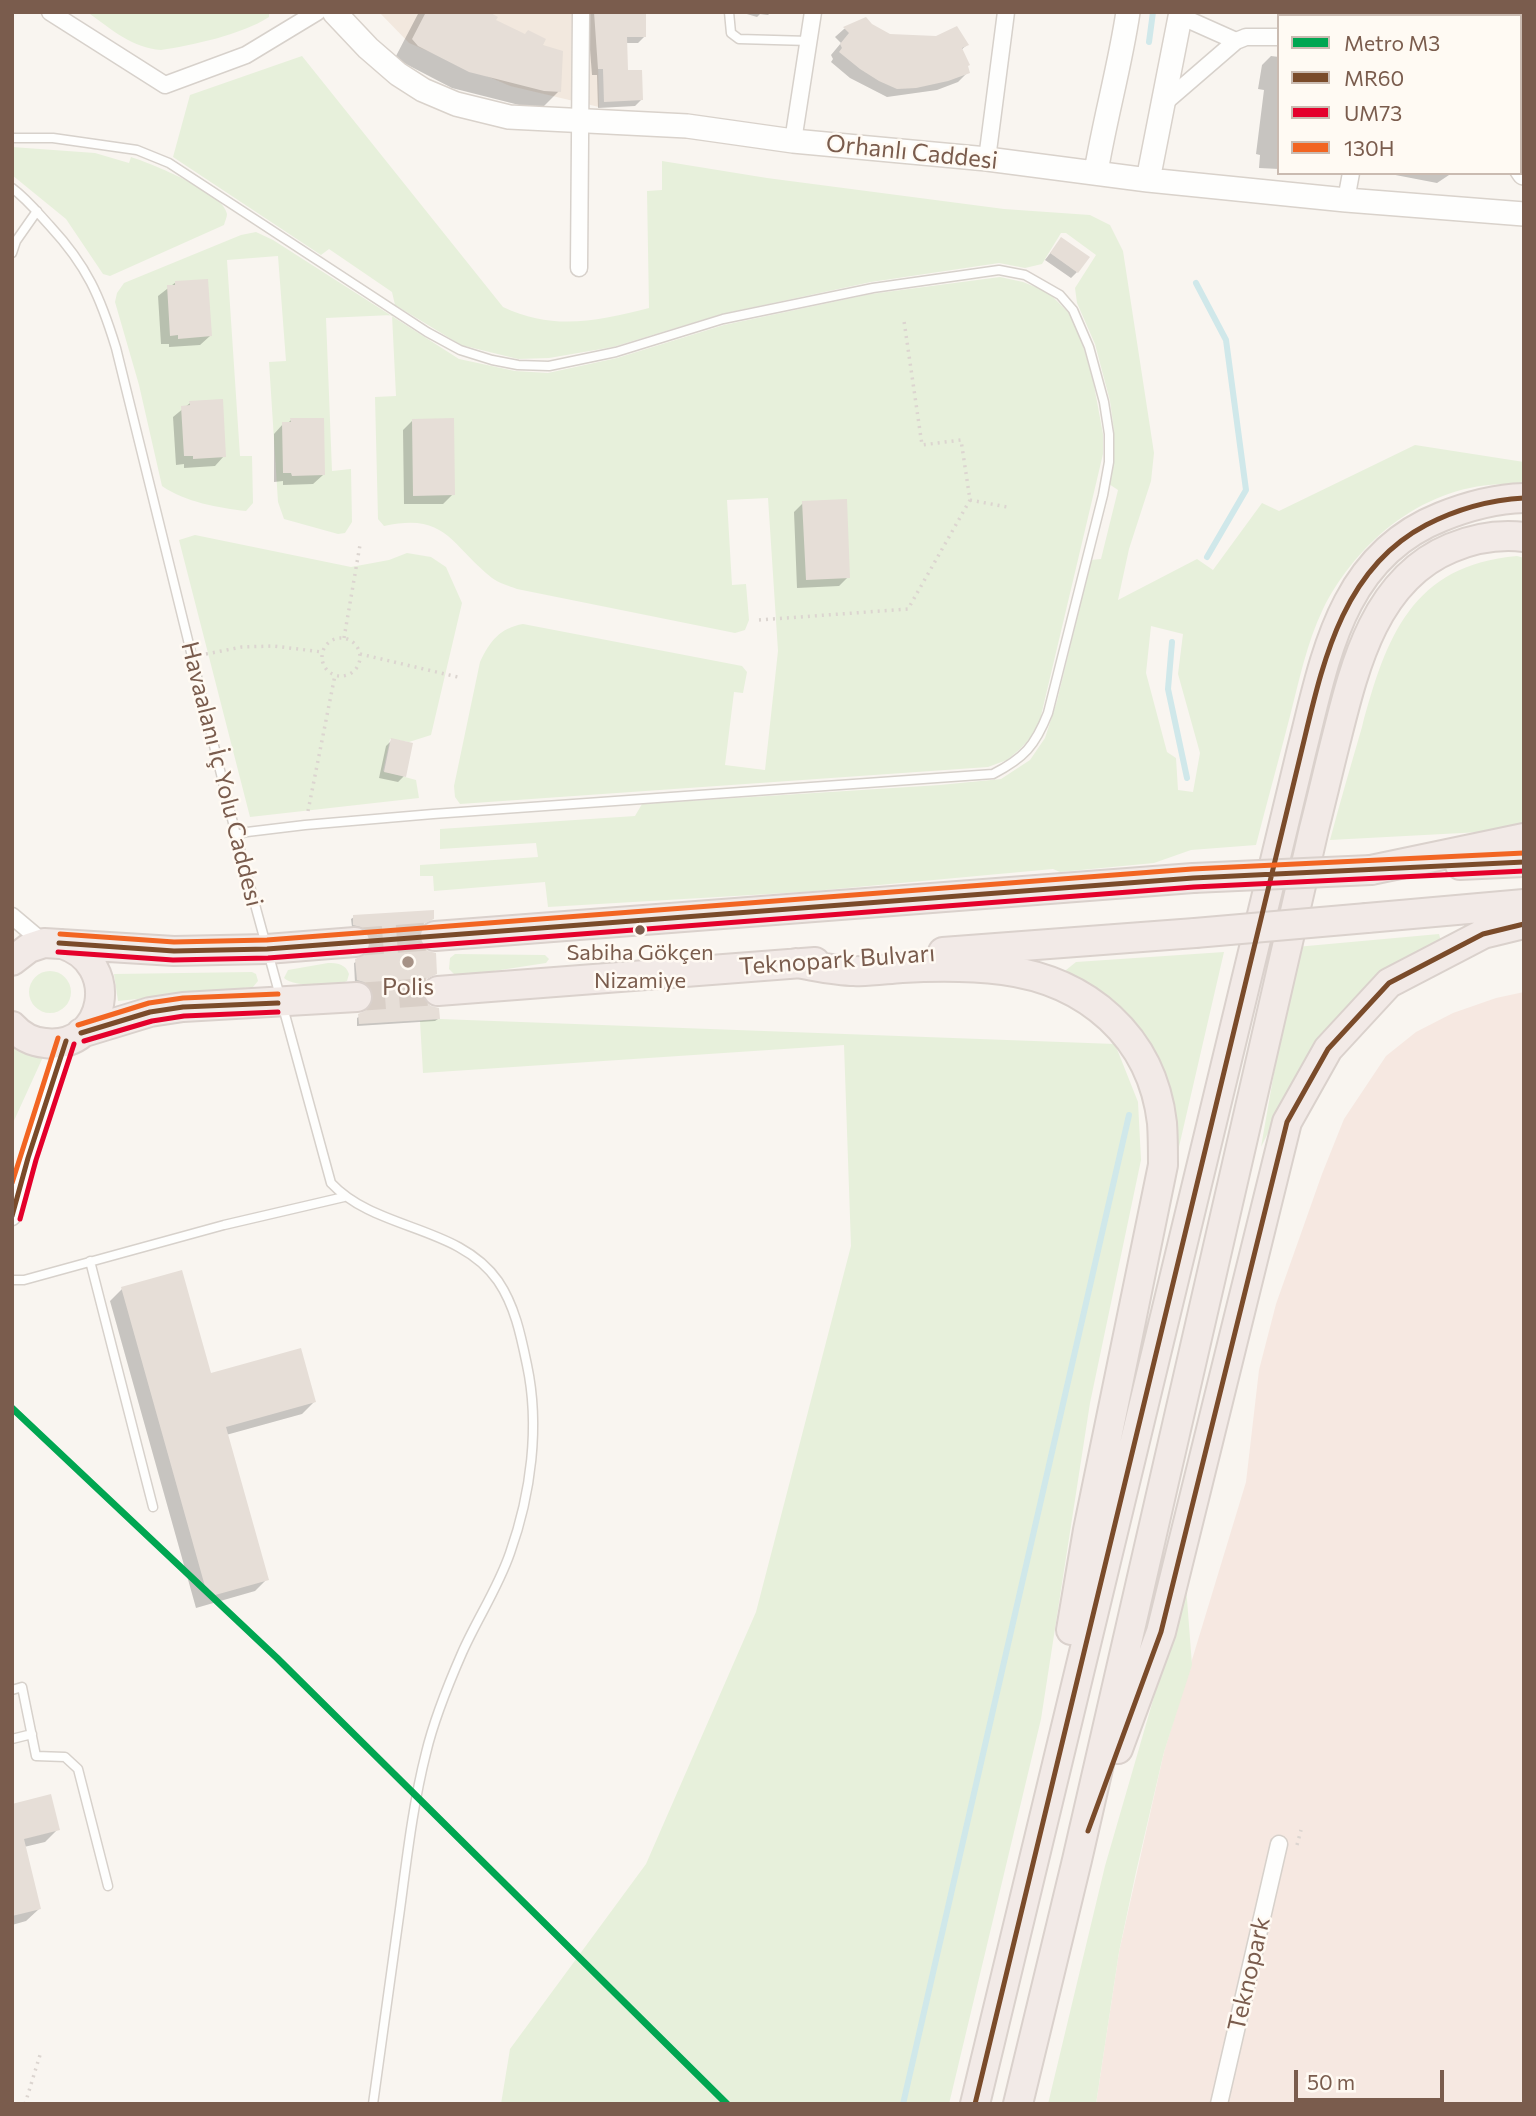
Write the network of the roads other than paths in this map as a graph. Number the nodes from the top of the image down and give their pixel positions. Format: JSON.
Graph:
{"nodes":[{"id":1,"x":50,"y":12,"type":"edge"},
{"id":2,"x":317,"y":12,"type":"edge"},
{"id":3,"x":334,"y":12,"type":"edge"},
{"id":4,"x":581,"y":12,"type":"edge"},
{"id":5,"x":729,"y":12,"type":"edge"},
{"id":6,"x":813,"y":12,"type":"edge"},
{"id":7,"x":1006,"y":12,"type":"edge"},
{"id":8,"x":1128,"y":12,"type":"edge"},
{"id":9,"x":1181,"y":14,"type":"edge"},
{"id":10,"x":1277,"y":37,"type":"edge"},
{"id":11,"x":809,"y":41,"type":"junction"},
{"id":12,"x":1236,"y":41,"type":"junction"},
{"id":13,"x":1163,"y":104,"type":"junction"},
{"id":14,"x":581,"y":122,"type":"junction"},
{"id":15,"x":12,"y":138,"type":"edge"},
{"id":16,"x":793,"y":141,"type":"junction"},
{"id":17,"x":987,"y":159,"type":"junction"},
{"id":18,"x":1096,"y":172,"type":"junction"},
{"id":19,"x":1352,"y":175,"type":"edge"},
{"id":20,"x":1148,"y":180,"type":"junction"},
{"id":21,"x":12,"y":188,"type":"edge"},
{"id":22,"x":1346,"y":200,"type":"junction"},
{"id":23,"x":37,"y":211,"type":"junction"},
{"id":24,"x":1524,"y":214,"type":"edge"},
{"id":25,"x":12,"y":253,"type":"edge"},
{"id":26,"x":579,"y":268,"type":"dead end"},
{"id":27,"x":1524,"y":498,"type":"edge"},
{"id":28,"x":1524,"y":537,"type":"edge"},
{"id":29,"x":236,"y":835,"type":"junction"},
{"id":30,"x":1524,"y":838,"type":"edge"},
{"id":31,"x":1524,"y":862,"type":"edge"},
{"id":32,"x":1371,"y":870,"type":"junction"},
{"id":33,"x":1524,"y":904,"type":"edge"},
{"id":34,"x":12,"y":916,"type":"edge"},
{"id":35,"x":1524,"y":924,"type":"edge"},
{"id":36,"x":435,"y":936,"type":"tunnel mouth"},
{"id":37,"x":355,"y":942,"type":"tunnel mouth"},
{"id":38,"x":51,"y":943,"type":"junction"},
{"id":39,"x":267,"y":948,"type":"junction"},
{"id":40,"x":12,"y":961,"type":"edge"},
{"id":41,"x":796,"y":963,"type":"junction"},
{"id":42,"x":438,"y":991,"type":"tunnel mouth"},
{"id":43,"x":358,"y":997,"type":"tunnel mouth"},
{"id":44,"x":282,"y":1003,"type":"junction"},
{"id":45,"x":12,"y":1026,"type":"edge"},
{"id":46,"x":74,"y":1037,"type":"junction"},
{"id":47,"x":344,"y":1198,"type":"junction"},
{"id":48,"x":12,"y":1217,"type":"edge"},
{"id":49,"x":90,"y":1261,"type":"junction"},
{"id":50,"x":12,"y":1280,"type":"edge"},
{"id":51,"x":153,"y":1507,"type":"dead end"},
{"id":52,"x":12,"y":1689,"type":"edge"},
{"id":53,"x":32,"y":1734,"type":"junction"},
{"id":54,"x":12,"y":1739,"type":"edge"},
{"id":55,"x":1279,"y":1844,"type":"dead end"},
{"id":56,"x":1077,"y":1860,"type":"junction"},
{"id":57,"x":1030,"y":1872,"type":"junction"},
{"id":58,"x":108,"y":1886,"type":"dead end"},
{"id":59,"x":373,"y":2104,"type":"edge"},
{"id":60,"x":975,"y":2104,"type":"edge"},
{"id":61,"x":1018,"y":2104,"type":"edge"},
{"id":62,"x":1219,"y":2104,"type":"edge"}],
"edges":[{"from":1,"to":2,"type":"street"},
{"from":3,"to":14,"type":"street","name":"Orhanlı Caddesi"},
{"from":4,"to":14,"type":"street"},
{"from":5,"to":11,"type":"lane"},
{"from":6,"to":11,"type":"street"},
{"from":7,"to":17,"type":"street"},
{"from":8,"to":18,"type":"street"},
{"from":9,"to":12,"type":"street"},
{"from":9,"to":13,"type":"street"},
{"from":10,"to":12,"type":"street"},
{"from":11,"to":16,"type":"street"},
{"from":12,"to":13,"type":"street"},
{"from":13,"to":20,"type":"street"},
{"from":14,"to":16,"type":"street","name":"Orhanlı Caddesi"},
{"from":14,"to":26,"type":"street"},
{"from":15,"to":29,"type":"lane"},
{"from":16,"to":17,"type":"street","name":"Orhanlı Caddesi"},
{"from":17,"to":18,"type":"street","name":"Orhanlı Caddesi"},
{"from":18,"to":20,"type":"street","name":"Orhanlı Caddesi"},
{"from":19,"to":22,"type":"street"},
{"from":20,"to":22,"type":"street","name":"Orhanlı Caddesi"},
{"from":21,"to":23,"type":"lane","name":"Havaalanı İç Yolu Caddesi"},
{"from":22,"to":24,"type":"street","name":"Orhanlı Caddesi"},
{"from":23,"to":25,"type":"lane"},
{"from":23,"to":29,"type":"lane","name":"Havaalanı İç Yolu Caddesi"},
{"from":27,"to":57,"type":"highway"},
{"from":28,"to":56,"type":"highway"},
{"from":29,"to":39,"type":"lane","name":"Havaalanı İç Yolu Caddesi"},
{"from":30,"to":32,"type":"highway"},
{"from":31,"to":32,"type":"highway"},
{"from":32,"to":36,"type":"highway","bridge":true},
{"from":33,"to":41,"type":"highway","name":"Teknopark Bulvarı","bridge":true},
{"from":34,"to":38,"type":"street"},
{"from":35,"to":56,"type":"highway"},
{"from":37,"to":39,"type":"highway"},
{"from":38,"to":39,"type":"highway"},
{"from":38,"to":40,"type":"highway"},
{"from":38,"to":46,"type":"highway"},
{"from":39,"to":44,"type":"lane","name":"Havaalanı İç Yolu Caddesi"},
{"from":41,"to":42,"type":"highway","name":"Teknopark Bulvarı"},
{"from":41,"to":57,"type":"highway"},
{"from":43,"to":44,"type":"highway"},
{"from":44,"to":46,"type":"highway"},
{"from":44,"to":47,"type":"lane","name":"Havaalanı İç Yolu Caddesi"},
{"from":45,"to":46,"type":"highway"},
{"from":46,"to":48,"type":"street"},
{"from":47,"to":49,"type":"lane"},
{"from":47,"to":59,"type":"lane"},
{"from":49,"to":50,"type":"lane"},
{"from":49,"to":51,"type":"lane"},
{"from":52,"to":53,"type":"lane"},
{"from":53,"to":54,"type":"lane"},
{"from":53,"to":58,"type":"lane"},
{"from":55,"to":62,"type":"street","name":"Teknopark"},
{"from":56,"to":61,"type":"highway"},
{"from":57,"to":60,"type":"highway"}]}
